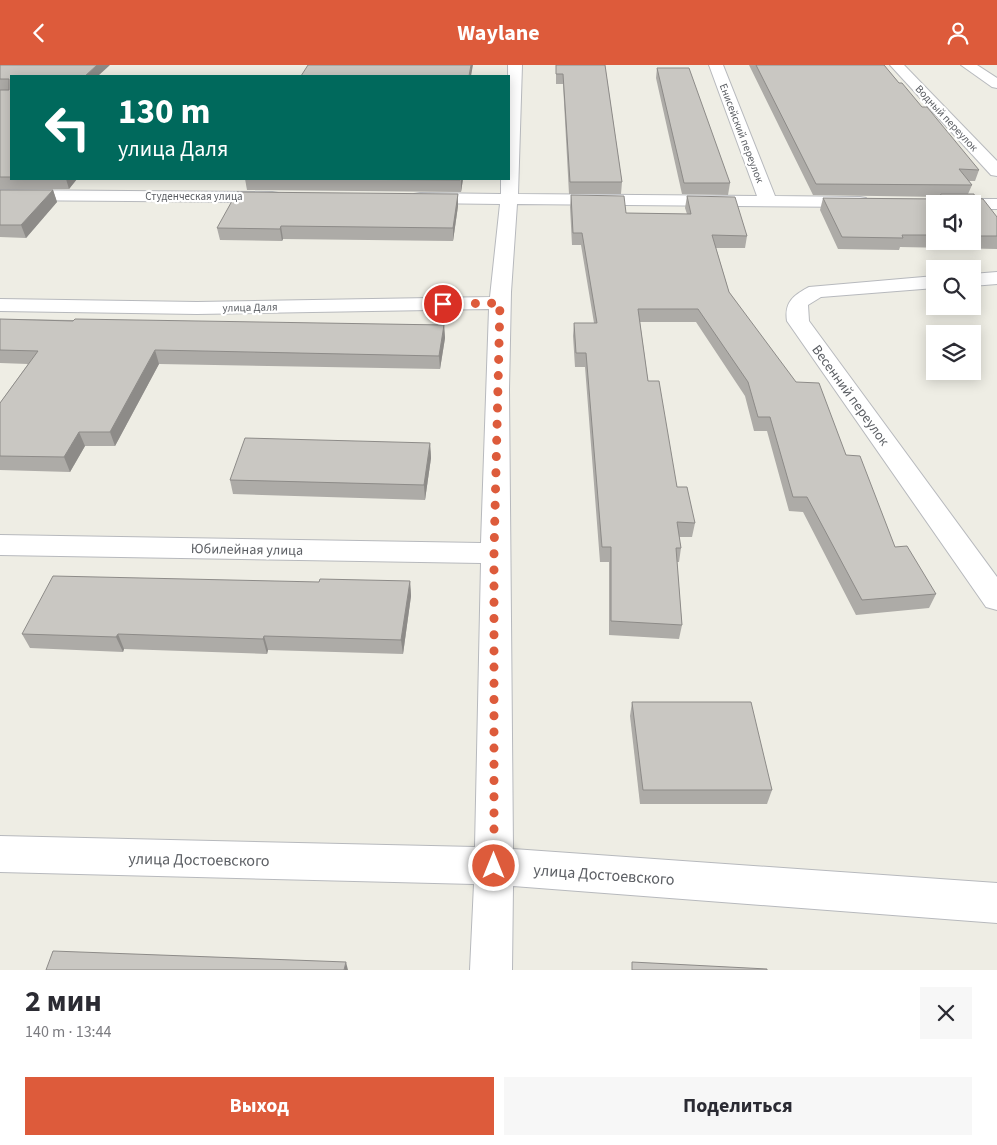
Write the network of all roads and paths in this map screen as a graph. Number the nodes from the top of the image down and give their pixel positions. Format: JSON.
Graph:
{"nodes":[{"id":1,"x":515,"y":65,"type":"edge"},
{"id":2,"x":716,"y":65,"type":"edge"},
{"id":3,"x":898,"y":65,"type":"edge"},
{"id":4,"x":968,"y":65,"type":"edge"},
{"id":5,"x":997,"y":83,"type":"edge"},
{"id":6,"x":510,"y":96,"type":"edge"},
{"id":7,"x":997,"y":171,"type":"edge"},
{"id":8,"x":509,"y":180,"type":"edge"},
{"id":9,"x":0,"y":195,"type":"edge"},
{"id":10,"x":289,"y":197,"type":"edge"},
{"id":11,"x":399,"y":198,"type":"edge"},
{"id":12,"x":509,"y":199,"type":"junction"},
{"id":13,"x":768,"y":201,"type":"junction"},
{"id":14,"x":876,"y":203,"type":"edge"},
{"id":15,"x":981,"y":204,"type":"edge"},
{"id":16,"x":997,"y":204,"type":"edge"},
{"id":17,"x":997,"y":278,"type":"edge"},
{"id":18,"x":981,"y":279,"type":"edge"},
{"id":19,"x":926,"y":283,"type":"edge"},
{"id":20,"x":500,"y":303,"type":"junction"},
{"id":21,"x":0,"y":305,"type":"edge"},
{"id":22,"x":0,"y":545,"type":"edge"},
{"id":23,"x":494,"y":553,"type":"junction"},
{"id":24,"x":997,"y":599,"type":"edge"},
{"id":25,"x":0,"y":854,"type":"edge"},
{"id":26,"x":494,"y":866,"type":"junction"},
{"id":27,"x":997,"y":903,"type":"edge"},
{"id":28,"x":491,"y":970,"type":"edge"}],
"edges":[{"from":1,"to":6,"type":"street"},
{"from":2,"to":13,"type":"street","name":"Енисейский переулок"},
{"from":3,"to":7,"type":"street","name":"Водный переулок"},
{"from":4,"to":5,"type":"street"},
{"from":8,"to":12,"type":"street"},
{"from":9,"to":10,"type":"street","name":"Студенческая улица"},
{"from":11,"to":12,"type":"street"},
{"from":12,"to":13,"type":"street"},
{"from":12,"to":20,"type":"street"},
{"from":13,"to":14,"type":"street"},
{"from":15,"to":16,"type":"street"},
{"from":17,"to":18,"type":"street"},
{"from":19,"to":24,"type":"street","name":"Весенний переулок"},
{"from":20,"to":21,"type":"street","name":"улица Даля"},
{"from":20,"to":23,"type":"street"},
{"from":22,"to":23,"type":"street","name":"Юбилейная улица"},
{"from":23,"to":26,"type":"street"},
{"from":25,"to":26,"type":"street","name":"улица Достоевского"},
{"from":26,"to":27,"type":"street","name":"улица Достоевского"},
{"from":26,"to":28,"type":"street"}]}
